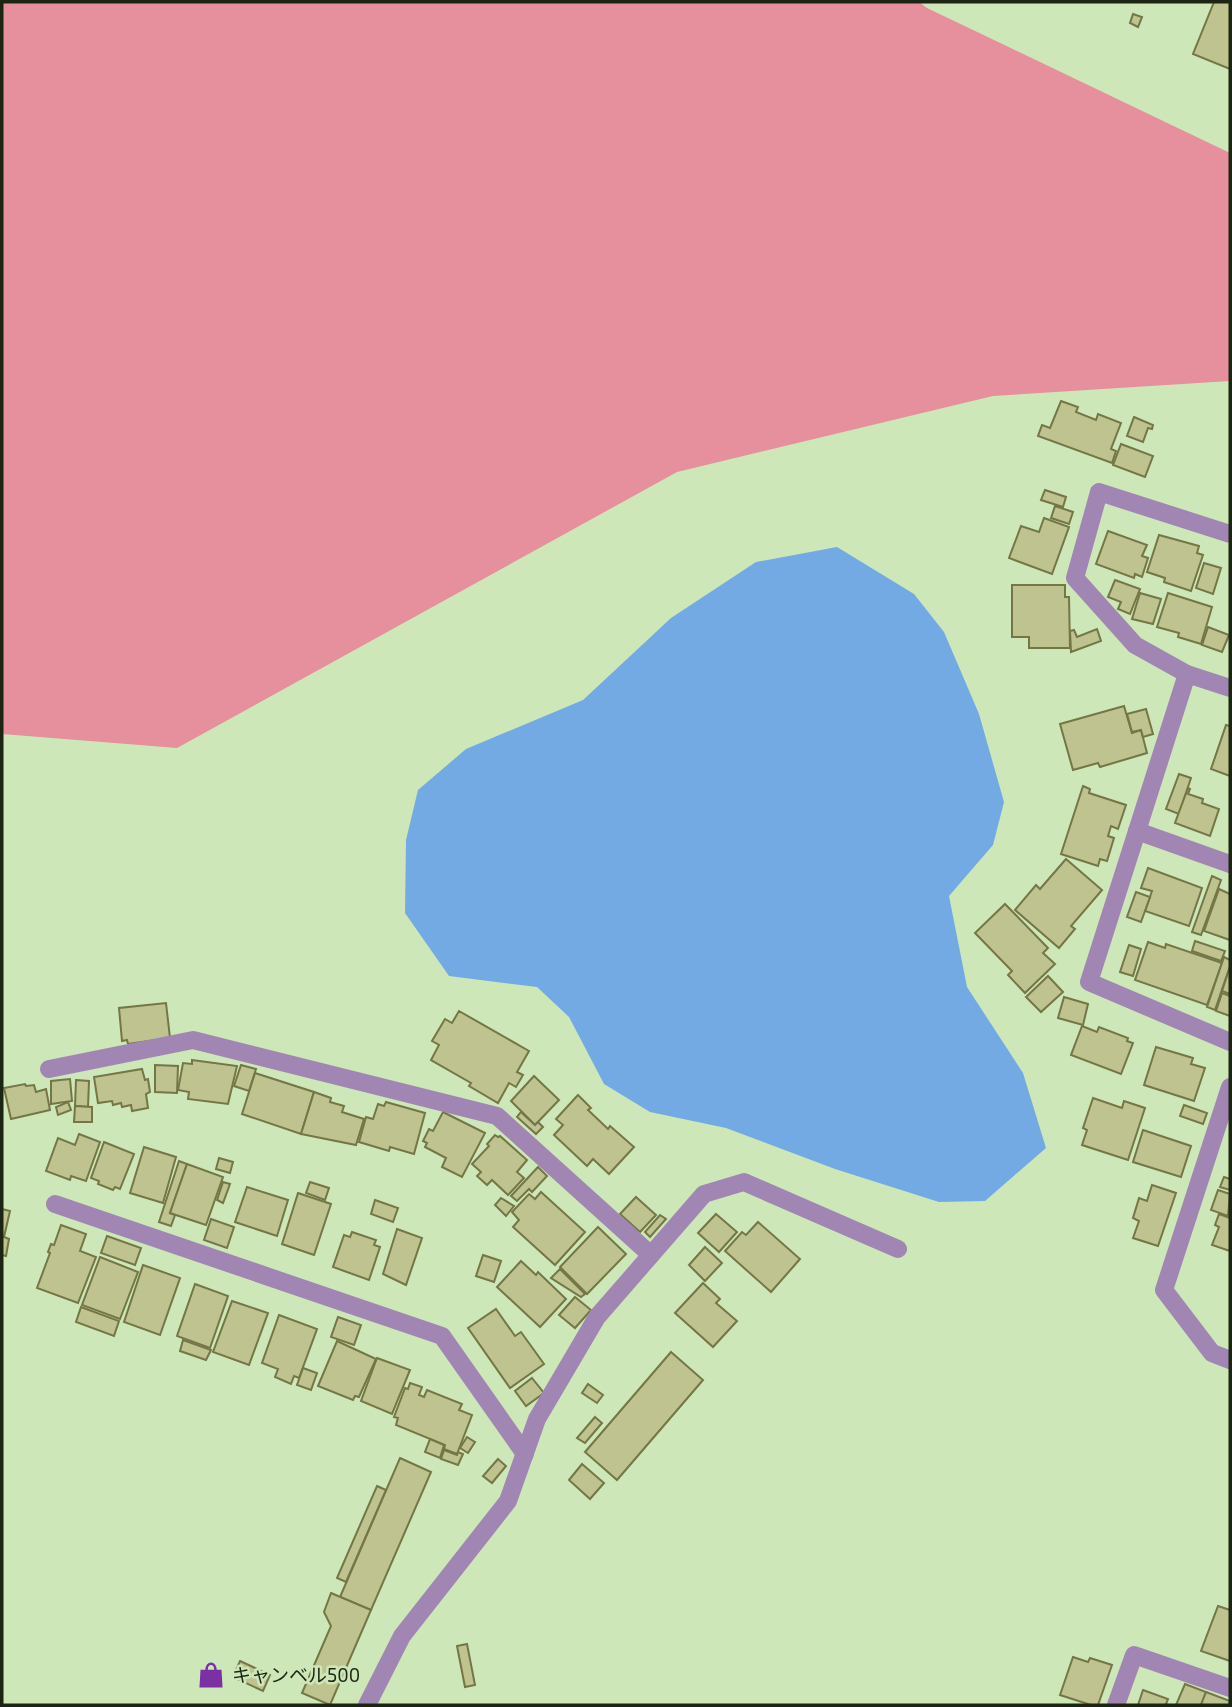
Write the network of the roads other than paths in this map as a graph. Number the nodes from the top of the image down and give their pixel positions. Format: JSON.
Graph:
{"nodes":[{"id":1,"x":1230,"y":534,"type":"edge"},
{"id":2,"x":1187,"y":674,"type":"junction"},
{"id":3,"x":1230,"y":688,"type":"edge"},
{"id":4,"x":1137,"y":831,"type":"junction"},
{"id":5,"x":1230,"y":864,"type":"edge"},
{"id":6,"x":1230,"y":1042,"type":"edge"},
{"id":7,"x":49,"y":1069,"type":"dead end"},
{"id":8,"x":1230,"y":1087,"type":"edge"},
{"id":9,"x":55,"y":1204,"type":"dead end"},
{"id":10,"x":898,"y":1249,"type":"dead end"},
{"id":11,"x":651,"y":1255,"type":"junction"},
{"id":12,"x":1230,"y":1360,"type":"edge"},
{"id":13,"x":525,"y":1454,"type":"junction"},
{"id":14,"x":1230,"y":1688,"type":"edge"},
{"id":15,"x":367,"y":1705,"type":"edge"},
{"id":16,"x":1116,"y":1705,"type":"edge"}],
"edges":[{"from":1,"to":2,"type":"street"},
{"from":2,"to":3,"type":"street"},
{"from":2,"to":4,"type":"street"},
{"from":4,"to":5,"type":"street"},
{"from":4,"to":6,"type":"street"},
{"from":7,"to":11,"type":"street"},
{"from":8,"to":12,"type":"street"},
{"from":9,"to":13,"type":"street"},
{"from":10,"to":11,"type":"street"},
{"from":11,"to":13,"type":"street"},
{"from":13,"to":15,"type":"street"},
{"from":14,"to":16,"type":"street"}]}
